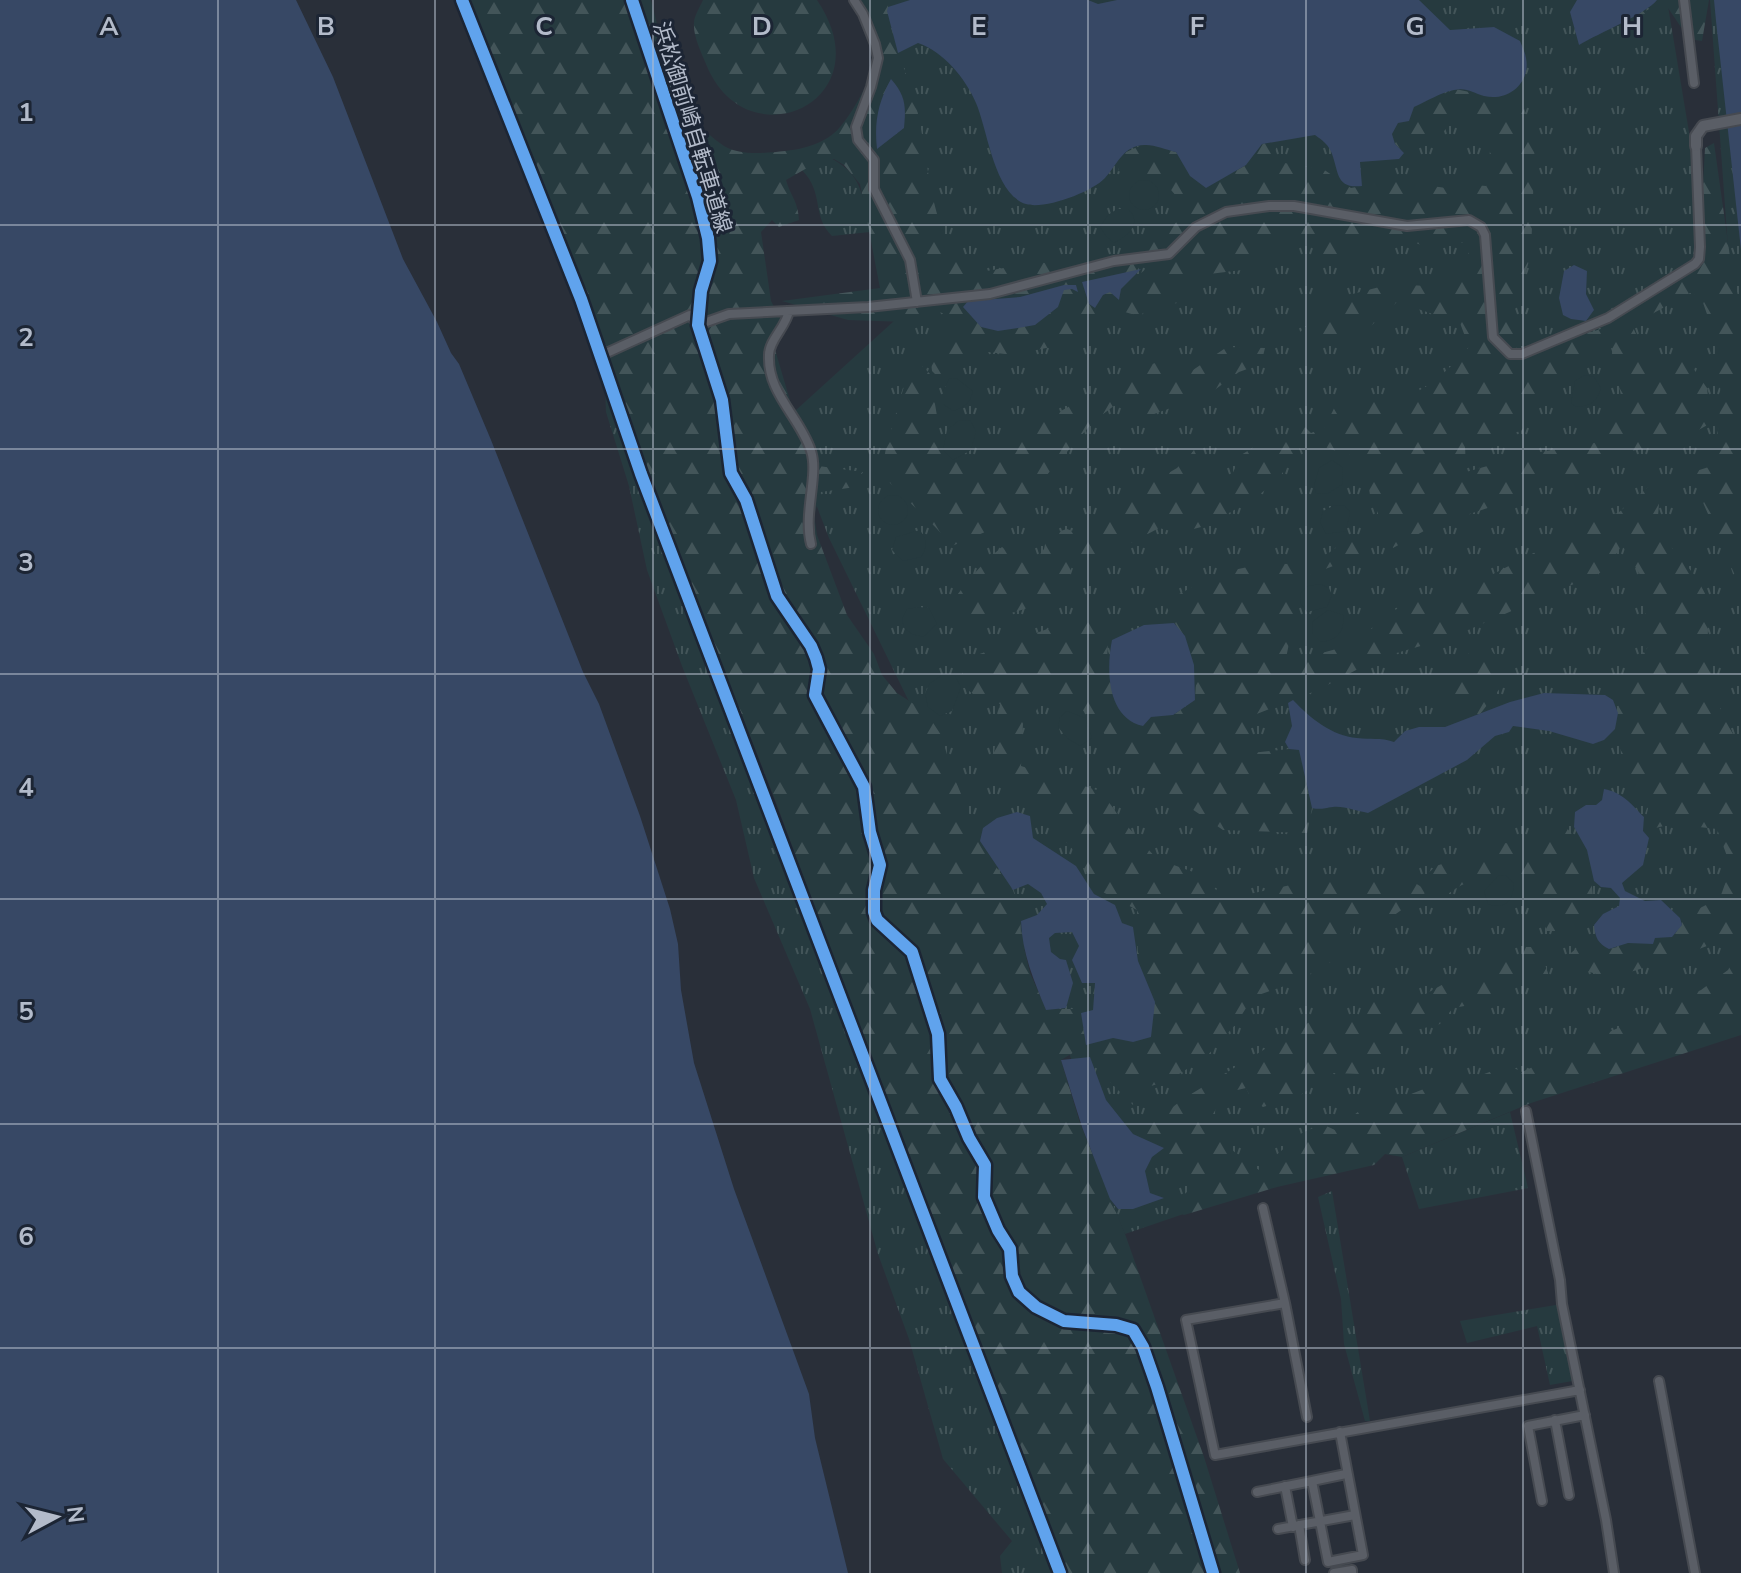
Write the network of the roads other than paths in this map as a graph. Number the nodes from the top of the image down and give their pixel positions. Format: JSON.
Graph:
{"nodes":[{"id":1,"x":462,"y":0,"type":"edge"},
{"id":2,"x":854,"y":0,"type":"edge"},
{"id":3,"x":1684,"y":0,"type":"edge"},
{"id":4,"x":1694,"y":83,"type":"dead end"},
{"id":5,"x":1741,"y":119,"type":"edge"},
{"id":6,"x":1696,"y":146,"type":"joint"},
{"id":7,"x":917,"y":302,"type":"junction"},
{"id":8,"x":789,"y":311,"type":"junction"},
{"id":9,"x":602,"y":355,"type":"junction"},
{"id":10,"x":811,"y":544,"type":"dead end"},
{"id":11,"x":1526,"y":1111,"type":"dead end"},
{"id":12,"x":1263,"y":1208,"type":"dead end"},
{"id":13,"x":1285,"y":1303,"type":"junction"},
{"id":14,"x":1659,"y":1381,"type":"dead end"},
{"id":15,"x":1580,"y":1390,"type":"junction"},
{"id":16,"x":1585,"y":1415,"type":"junction"},
{"id":17,"x":1307,"y":1417,"type":"dead end"},
{"id":18,"x":1555,"y":1420,"type":"junction"},
{"id":19,"x":1340,"y":1432,"type":"junction"},
{"id":20,"x":1346,"y":1474,"type":"junction"},
{"id":21,"x":1312,"y":1481,"type":"junction"},
{"id":22,"x":1285,"y":1486,"type":"junction"},
{"id":23,"x":1257,"y":1492,"type":"dead end"},
{"id":24,"x":1569,"y":1495,"type":"dead end"},
{"id":25,"x":1542,"y":1501,"type":"dead end"},
{"id":26,"x":1355,"y":1515,"type":"junction"},
{"id":27,"x":1320,"y":1521,"type":"junction"},
{"id":28,"x":1296,"y":1526,"type":"junction"},
{"id":29,"x":1278,"y":1529,"type":"dead end"},
{"id":30,"x":1305,"y":1560,"type":"dead end"},
{"id":31,"x":1060,"y":1573,"type":"edge"},
{"id":32,"x":1334,"y":1573,"type":"edge"},
{"id":33,"x":1352,"y":1573,"type":"edge"},
{"id":34,"x":1614,"y":1573,"type":"edge"},
{"id":35,"x":1695,"y":1573,"type":"edge"}],
"edges":[{"from":1,"to":9,"type":"street"},
{"from":2,"to":7,"type":"street"},
{"from":3,"to":4,"type":"street"},
{"from":5,"to":6,"type":"street"},
{"from":6,"to":7,"type":"street"},
{"from":7,"to":8,"type":"street"},
{"from":8,"to":9,"type":"street"},
{"from":8,"to":10,"type":"street"},
{"from":9,"to":31,"type":"street"},
{"from":11,"to":15,"type":"street"},
{"from":12,"to":13,"type":"street"},
{"from":13,"to":17,"type":"street"},
{"from":13,"to":19,"type":"street"},
{"from":14,"to":35,"type":"street"},
{"from":15,"to":16,"type":"street"},
{"from":15,"to":19,"type":"street"},
{"from":16,"to":18,"type":"street"},
{"from":16,"to":34,"type":"street"},
{"from":18,"to":24,"type":"street"},
{"from":18,"to":25,"type":"street"},
{"from":19,"to":20,"type":"street"},
{"from":20,"to":21,"type":"street"},
{"from":20,"to":26,"type":"street"},
{"from":21,"to":22,"type":"street"},
{"from":21,"to":27,"type":"street"},
{"from":22,"to":23,"type":"street"},
{"from":22,"to":28,"type":"street"},
{"from":26,"to":27,"type":"street"},
{"from":26,"to":27,"type":"street"},
{"from":27,"to":28,"type":"street"},
{"from":28,"to":29,"type":"street"},
{"from":28,"to":30,"type":"street"},
{"from":32,"to":33,"type":"street"}]}
